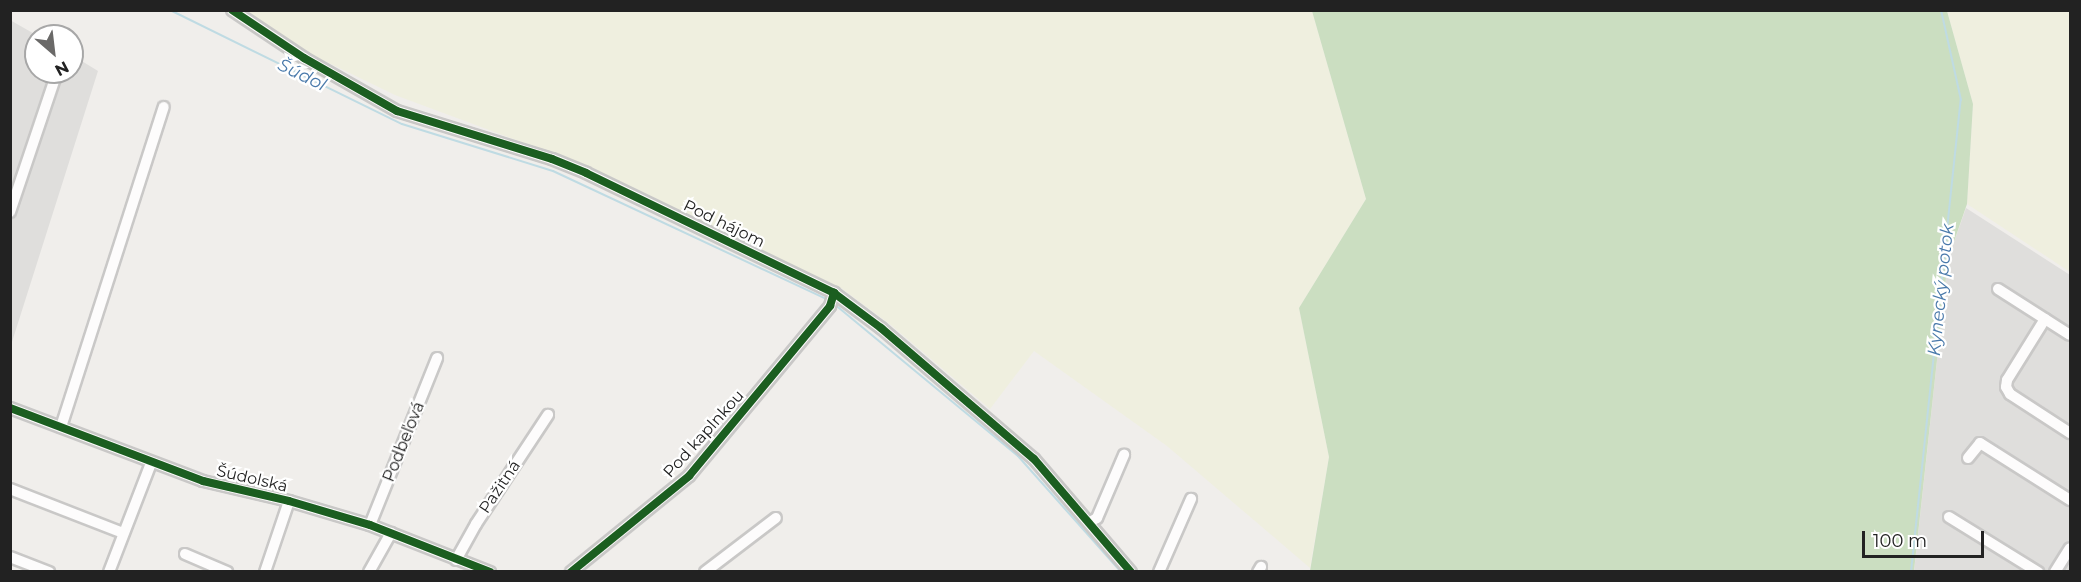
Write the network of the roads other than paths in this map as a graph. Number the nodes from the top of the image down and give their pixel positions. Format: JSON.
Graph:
{"nodes":[{"id":1,"x":232,"y":10,"type":"edge"},
{"id":2,"x":53,"y":84,"type":"edge"},
{"id":3,"x":164,"y":107,"type":"dead end"},
{"id":4,"x":10,"y":212,"type":"edge"},
{"id":5,"x":1998,"y":289,"type":"dead end"},
{"id":6,"x":833,"y":299,"type":"junction"},
{"id":7,"x":2045,"y":319,"type":"junction"},
{"id":8,"x":2070,"y":335,"type":"edge"},
{"id":9,"x":437,"y":358,"type":"dead end"},
{"id":10,"x":10,"y":408,"type":"edge"},
{"id":11,"x":548,"y":415,"type":"dead end"},
{"id":12,"x":61,"y":427,"type":"junction"},
{"id":13,"x":2070,"y":433,"type":"edge"},
{"id":14,"x":1124,"y":455,"type":"dead end"},
{"id":15,"x":1968,"y":458,"type":"dead end"},
{"id":16,"x":151,"y":463,"type":"junction"},
{"id":17,"x":10,"y":489,"type":"edge"},
{"id":18,"x":1191,"y":499,"type":"dead end"},
{"id":19,"x":2070,"y":500,"type":"edge"},
{"id":20,"x":289,"y":501,"type":"junction"},
{"id":21,"x":1949,"y":517,"type":"dead end"},
{"id":22,"x":776,"y":518,"type":"dead end"},
{"id":23,"x":1090,"y":522,"type":"junction"},
{"id":24,"x":370,"y":525,"type":"junction"},
{"id":25,"x":123,"y":533,"type":"junction"},
{"id":26,"x":391,"y":533,"type":"junction"},
{"id":27,"x":2070,"y":548,"type":"edge"},
{"id":28,"x":185,"y":554,"type":"dead end"},
{"id":29,"x":10,"y":557,"type":"edge"},
{"id":30,"x":456,"y":560,"type":"junction"},
{"id":31,"x":49,"y":572,"type":"edge"},
{"id":32,"x":109,"y":572,"type":"edge"},
{"id":33,"x":227,"y":572,"type":"edge"},
{"id":34,"x":265,"y":572,"type":"edge"},
{"id":35,"x":369,"y":572,"type":"edge"},
{"id":36,"x":490,"y":572,"type":"edge"},
{"id":37,"x":572,"y":572,"type":"edge"},
{"id":38,"x":705,"y":572,"type":"edge"},
{"id":39,"x":1131,"y":572,"type":"edge"},
{"id":40,"x":1159,"y":572,"type":"edge"},
{"id":41,"x":2038,"y":572,"type":"edge"},
{"id":42,"x":2055,"y":572,"type":"edge"}],
"edges":[{"from":1,"to":6,"type":"street","name":"Pod hájom"},
{"from":2,"to":4,"type":"street"},
{"from":3,"to":12,"type":"street"},
{"from":5,"to":7,"type":"street"},
{"from":6,"to":23,"type":"street","name":"Pod hájom"},
{"from":6,"to":37,"type":"street","name":"Pod kaplnkou"},
{"from":7,"to":8,"type":"street"},
{"from":7,"to":13,"type":"street"},
{"from":9,"to":24,"type":"street","name":"Podbeľová"},
{"from":10,"to":12,"type":"street","name":"Šúdolská"},
{"from":11,"to":30,"type":"street","name":"Pažitná"},
{"from":12,"to":16,"type":"street","name":"Šúdolská"},
{"from":14,"to":23,"type":"street"},
{"from":15,"to":19,"type":"street"},
{"from":16,"to":20,"type":"street","name":"Šúdolská"},
{"from":16,"to":25,"type":"street"},
{"from":17,"to":25,"type":"street"},
{"from":18,"to":40,"type":"street"},
{"from":20,"to":24,"type":"street","name":"Šúdolská"},
{"from":20,"to":34,"type":"street"},
{"from":21,"to":41,"type":"street"},
{"from":22,"to":38,"type":"street"},
{"from":23,"to":39,"type":"street","name":"Pod hájom"},
{"from":24,"to":26,"type":"street","name":"Šúdolská"},
{"from":25,"to":32,"type":"street"},
{"from":26,"to":30,"type":"street","name":"Šúdolská"},
{"from":26,"to":35,"type":"street"},
{"from":27,"to":42,"type":"street"},
{"from":28,"to":33,"type":"street"},
{"from":29,"to":31,"type":"street"},
{"from":30,"to":36,"type":"street","name":"Šúdolská"}]}
